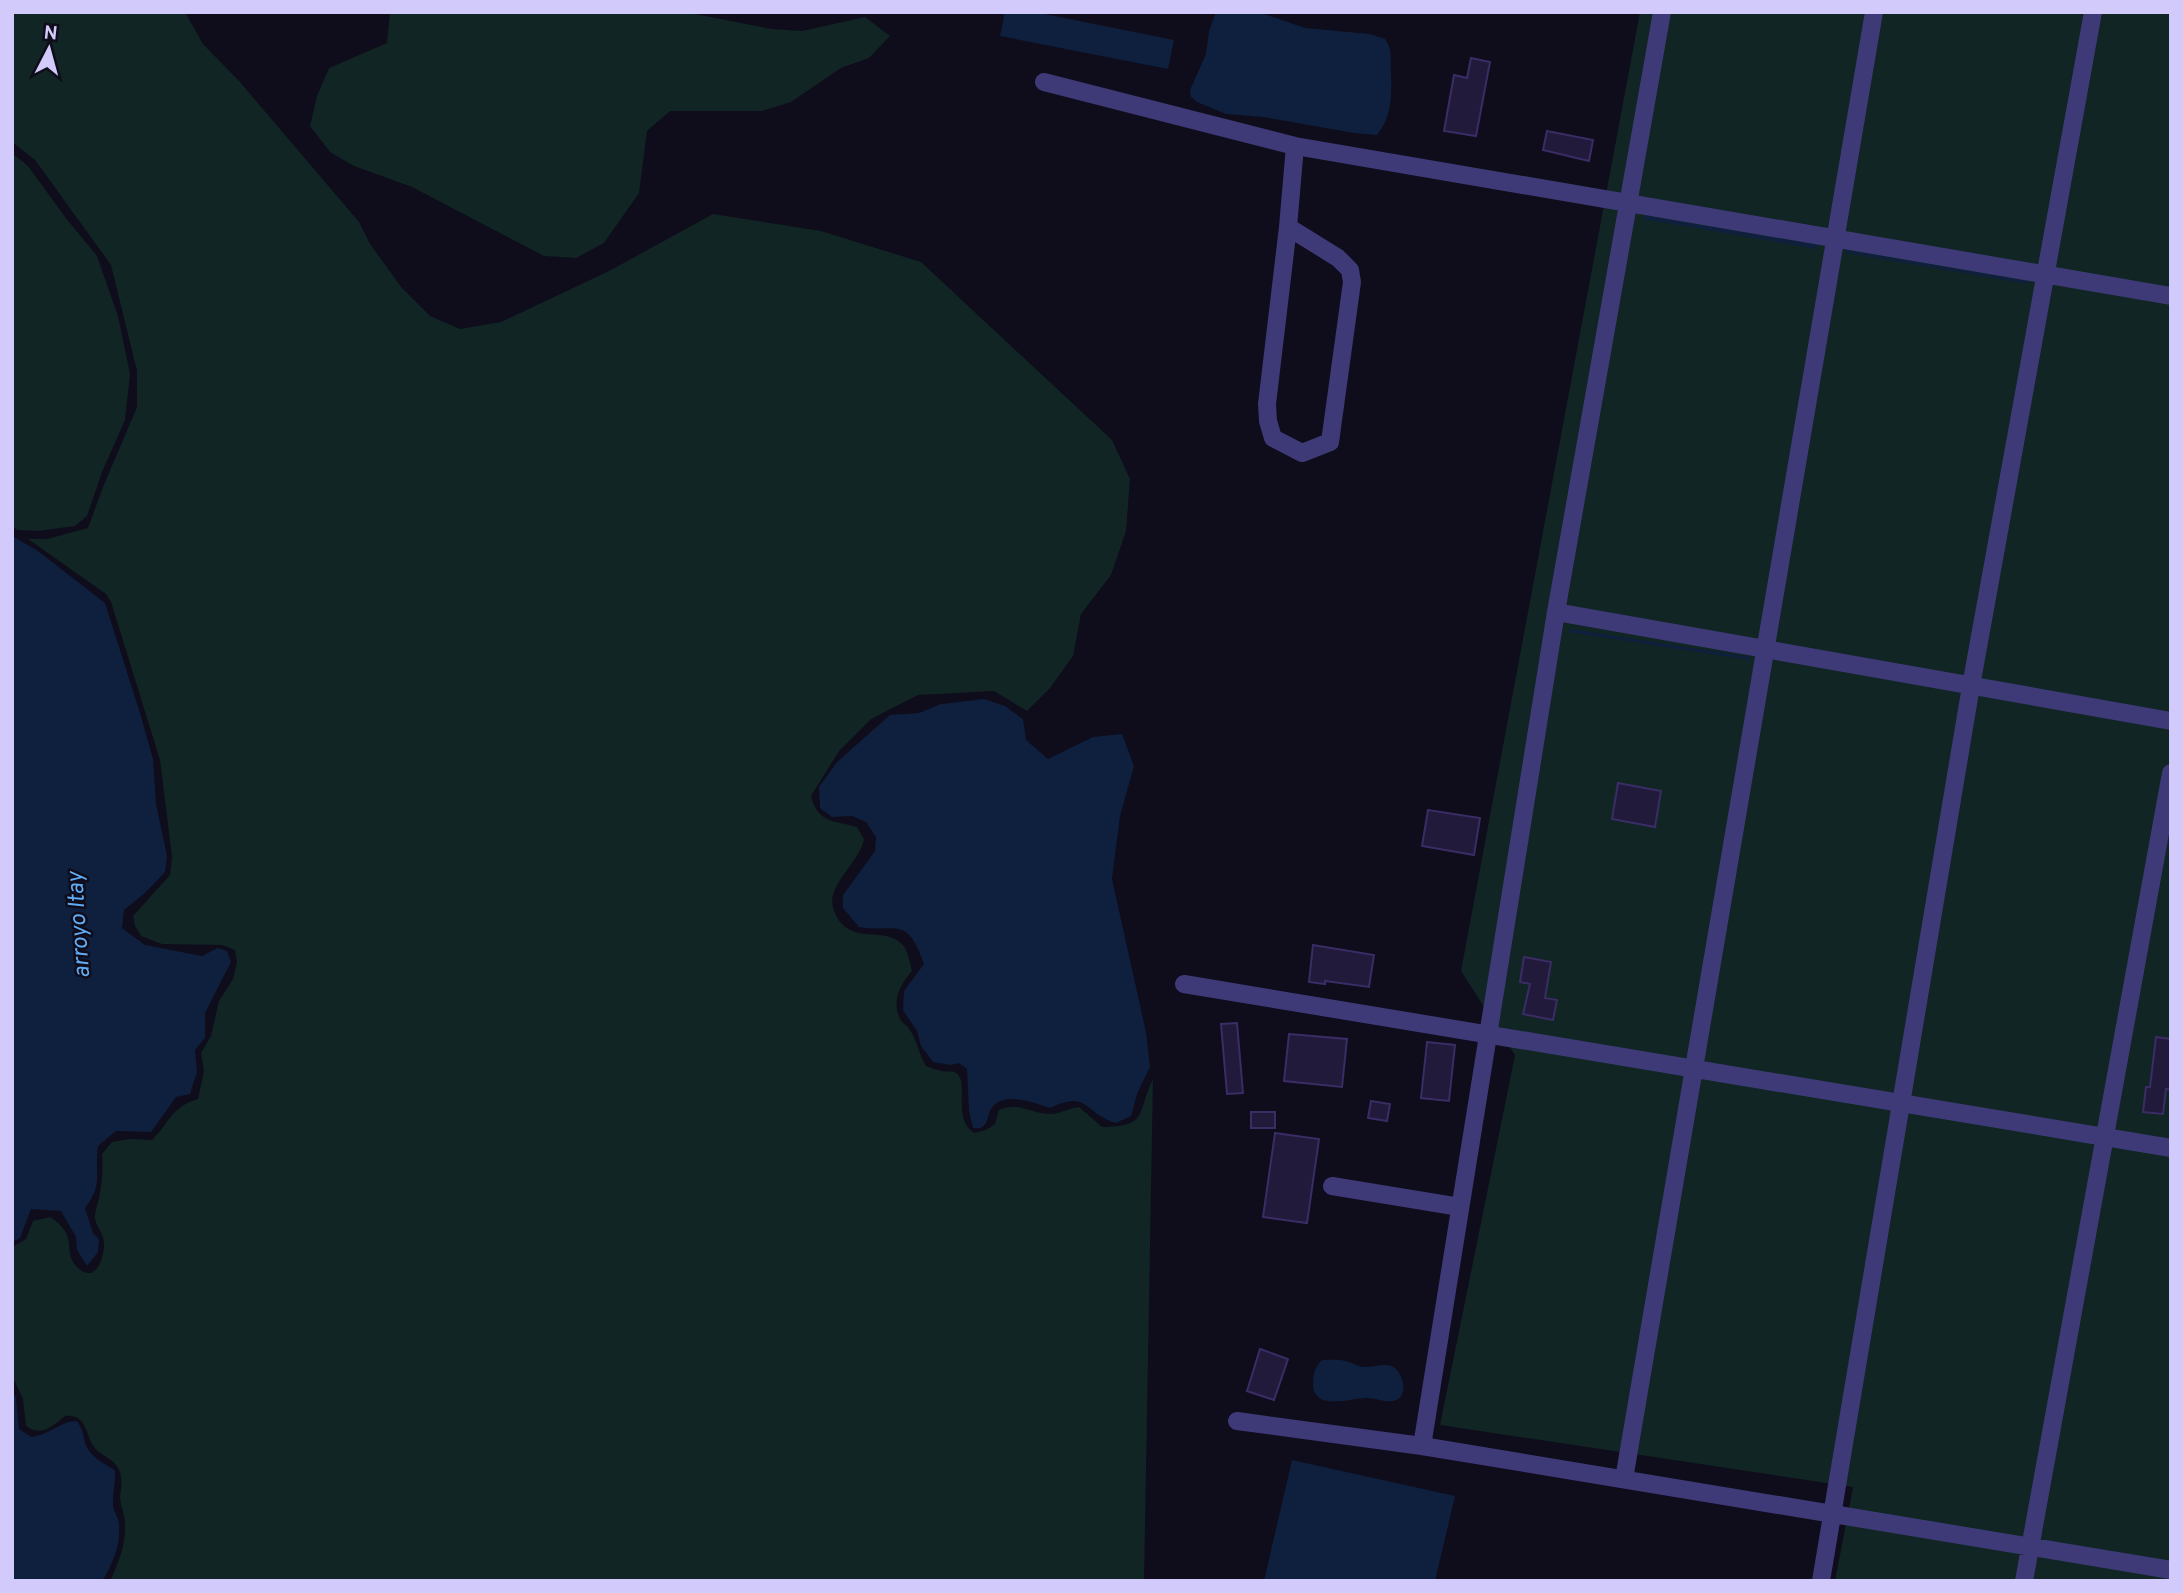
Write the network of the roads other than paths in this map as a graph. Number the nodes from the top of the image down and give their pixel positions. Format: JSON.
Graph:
{"nodes":[{"id":1,"x":1662,"y":12,"type":"edge"},
{"id":2,"x":1874,"y":12,"type":"edge"},
{"id":3,"x":2093,"y":12,"type":"edge"},
{"id":4,"x":1044,"y":82,"type":"dead end"},
{"id":5,"x":1294,"y":146,"type":"junction"},
{"id":6,"x":1628,"y":202,"type":"junction"},
{"id":7,"x":1288,"y":227,"type":"junction"},
{"id":8,"x":1835,"y":238,"type":"junction"},
{"id":9,"x":2046,"y":275,"type":"junction"},
{"id":10,"x":2171,"y":296,"type":"edge"},
{"id":11,"x":1556,"y":612,"type":"junction"},
{"id":12,"x":1764,"y":649,"type":"junction"},
{"id":13,"x":1971,"y":686,"type":"junction"},
{"id":14,"x":2171,"y":721,"type":"edge"},
{"id":15,"x":2171,"y":773,"type":"edge"},
{"id":16,"x":1184,"y":984,"type":"dead end"},
{"id":17,"x":1488,"y":1034,"type":"junction"},
{"id":18,"x":1693,"y":1068,"type":"junction"},
{"id":19,"x":1901,"y":1103,"type":"junction"},
{"id":20,"x":2105,"y":1136,"type":"junction"},
{"id":21,"x":2171,"y":1148,"type":"edge"},
{"id":22,"x":1332,"y":1186,"type":"dead end"},
{"id":23,"x":1460,"y":1207,"type":"junction"},
{"id":24,"x":1237,"y":1421,"type":"dead end"},
{"id":25,"x":1422,"y":1446,"type":"junction"},
{"id":26,"x":1623,"y":1479,"type":"junction"},
{"id":27,"x":1832,"y":1514,"type":"junction"},
{"id":28,"x":2031,"y":1546,"type":"junction"},
{"id":29,"x":2171,"y":1570,"type":"edge"},
{"id":30,"x":1821,"y":1581,"type":"edge"},
{"id":31,"x":2024,"y":1581,"type":"edge"}],
"edges":[{"from":1,"to":6,"type":"street"},
{"from":2,"to":8,"type":"street"},
{"from":3,"to":9,"type":"street"},
{"from":4,"to":5,"type":"street"},
{"from":5,"to":6,"type":"street"},
{"from":5,"to":7,"type":"street"},
{"from":6,"to":8,"type":"street"},
{"from":6,"to":11,"type":"street"},
{"from":7,"to":7,"type":"street"},
{"from":8,"to":9,"type":"street"},
{"from":8,"to":12,"type":"street"},
{"from":9,"to":10,"type":"street"},
{"from":9,"to":13,"type":"street"},
{"from":11,"to":12,"type":"street"},
{"from":11,"to":17,"type":"street"},
{"from":12,"to":13,"type":"street"},
{"from":12,"to":18,"type":"street"},
{"from":13,"to":14,"type":"street"},
{"from":13,"to":19,"type":"street"},
{"from":15,"to":20,"type":"street"},
{"from":16,"to":17,"type":"street"},
{"from":17,"to":18,"type":"street"},
{"from":17,"to":23,"type":"street"},
{"from":18,"to":19,"type":"street"},
{"from":18,"to":26,"type":"street"},
{"from":19,"to":20,"type":"street"},
{"from":19,"to":27,"type":"street"},
{"from":20,"to":21,"type":"street"},
{"from":20,"to":28,"type":"street"},
{"from":22,"to":23,"type":"street"},
{"from":23,"to":25,"type":"street"},
{"from":24,"to":25,"type":"street"},
{"from":25,"to":26,"type":"street"},
{"from":26,"to":27,"type":"street"},
{"from":27,"to":28,"type":"street"},
{"from":27,"to":30,"type":"street"},
{"from":28,"to":29,"type":"street"},
{"from":28,"to":31,"type":"street"}]}
